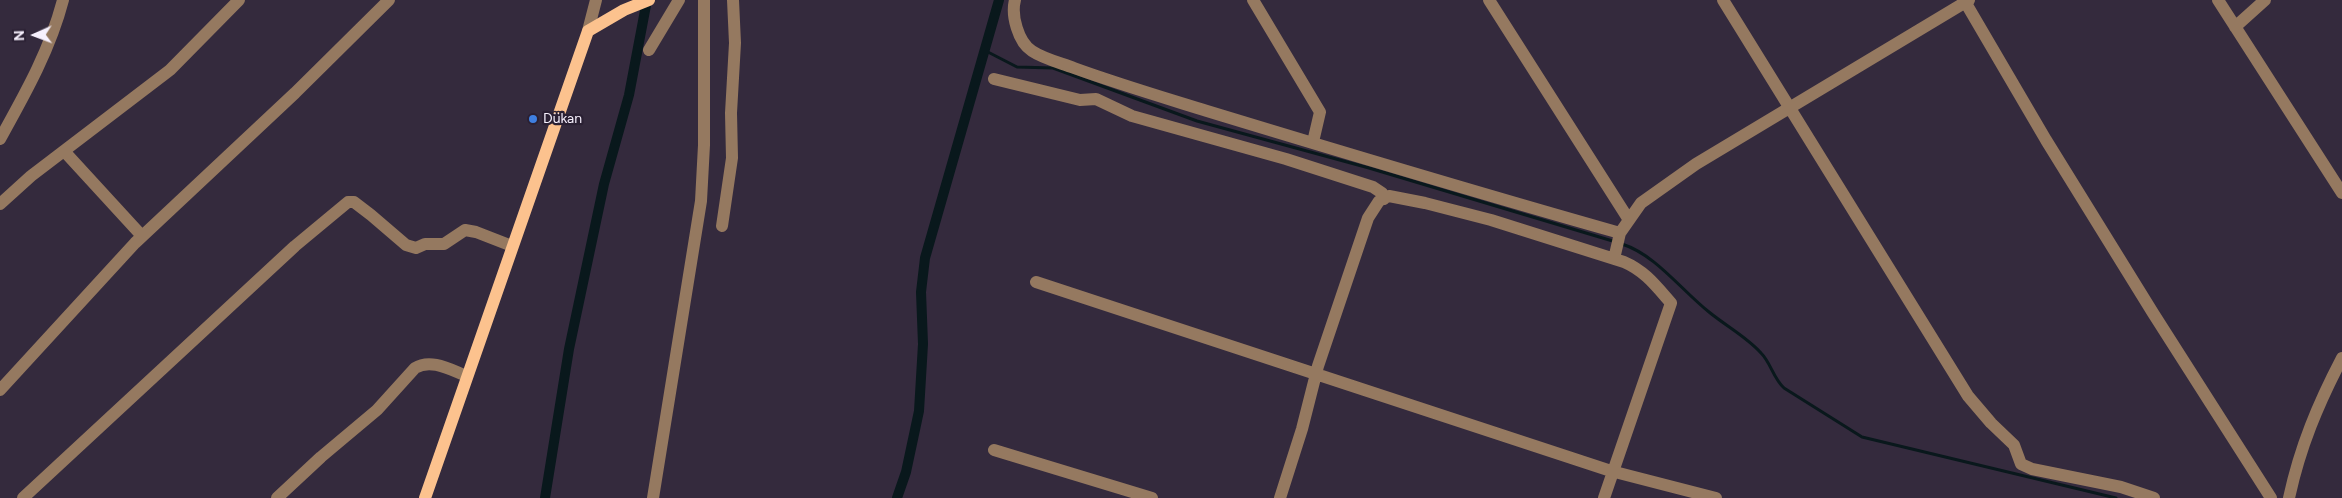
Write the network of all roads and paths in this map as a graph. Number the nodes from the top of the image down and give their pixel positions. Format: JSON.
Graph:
{"nodes":[{"id":1,"x":64,"y":0,"type":"edge"},
{"id":2,"x":239,"y":0,"type":"edge"},
{"id":3,"x":389,"y":0,"type":"edge"},
{"id":4,"x":596,"y":0,"type":"edge"},
{"id":5,"x":649,"y":0,"type":"edge"},
{"id":6,"x":679,"y":0,"type":"edge"},
{"id":7,"x":704,"y":0,"type":"edge"},
{"id":8,"x":734,"y":0,"type":"edge"},
{"id":9,"x":1015,"y":0,"type":"edge"},
{"id":10,"x":1253,"y":0,"type":"edge"},
{"id":11,"x":1489,"y":0,"type":"edge"},
{"id":12,"x":1723,"y":0,"type":"edge"},
{"id":13,"x":2218,"y":0,"type":"edge"},
{"id":14,"x":2266,"y":0,"type":"edge"},
{"id":15,"x":1966,"y":1,"type":"edge"},
{"id":16,"x":2235,"y":27,"type":"junction"},
{"id":17,"x":588,"y":31,"type":"junction"},
{"id":18,"x":649,"y":50,"type":"dead end"},
{"id":19,"x":994,"y":79,"type":"dead end"},
{"id":20,"x":1789,"y":109,"type":"junction"},
{"id":21,"x":0,"y":139,"type":"edge"},
{"id":22,"x":1313,"y":142,"type":"junction"},
{"id":23,"x":64,"y":151,"type":"junction"},
{"id":24,"x":2340,"y":185,"type":"edge"},
{"id":25,"x":1384,"y":199,"type":"junction"},
{"id":26,"x":0,"y":204,"type":"edge"},
{"id":27,"x":1629,"y":220,"type":"junction"},
{"id":28,"x":722,"y":226,"type":"dead end"},
{"id":29,"x":1620,"y":235,"type":"junction"},
{"id":30,"x":142,"y":236,"type":"junction"},
{"id":31,"x":512,"y":246,"type":"junction"},
{"id":32,"x":1615,"y":256,"type":"junction"},
{"id":33,"x":1036,"y":282,"type":"dead end"},
{"id":34,"x":2342,"y":358,"type":"edge"},
{"id":35,"x":1316,"y":375,"type":"junction"},
{"id":36,"x":467,"y":376,"type":"junction"},
{"id":37,"x":0,"y":390,"type":"edge"},
{"id":38,"x":994,"y":450,"type":"dead end"},
{"id":39,"x":1611,"y":471,"type":"junction"},
{"id":40,"x":23,"y":498,"type":"edge"},
{"id":41,"x":277,"y":498,"type":"edge"},
{"id":42,"x":425,"y":498,"type":"edge"},
{"id":43,"x":653,"y":498,"type":"edge"},
{"id":44,"x":1152,"y":498,"type":"edge"},
{"id":45,"x":1280,"y":498,"type":"edge"},
{"id":46,"x":1604,"y":498,"type":"edge"},
{"id":47,"x":1716,"y":498,"type":"edge"},
{"id":48,"x":2154,"y":498,"type":"edge"},
{"id":49,"x":2272,"y":498,"type":"edge"},
{"id":50,"x":2289,"y":498,"type":"edge"}],
"edges":[{"from":1,"to":21,"type":"street"},
{"from":2,"to":23,"type":"street"},
{"from":3,"to":30,"type":"street"},
{"from":4,"to":17,"type":"street"},
{"from":5,"to":17,"type":"main road"},
{"from":6,"to":18,"type":"street"},
{"from":7,"to":43,"type":"street"},
{"from":8,"to":28,"type":"street"},
{"from":9,"to":22,"type":"street"},
{"from":10,"to":22,"type":"street"},
{"from":11,"to":27,"type":"street"},
{"from":12,"to":20,"type":"street"},
{"from":13,"to":16,"type":"street"},
{"from":14,"to":16,"type":"street"},
{"from":15,"to":20,"type":"street"},
{"from":15,"to":49,"type":"street"},
{"from":16,"to":24,"type":"street"},
{"from":17,"to":31,"type":"main road"},
{"from":19,"to":25,"type":"street"},
{"from":20,"to":27,"type":"street"},
{"from":20,"to":48,"type":"street"},
{"from":22,"to":29,"type":"street"},
{"from":23,"to":26,"type":"street"},
{"from":23,"to":30,"type":"street"},
{"from":25,"to":32,"type":"street"},
{"from":25,"to":35,"type":"street"},
{"from":27,"to":29,"type":"street"},
{"from":29,"to":32,"type":"street"},
{"from":30,"to":37,"type":"street"},
{"from":31,"to":36,"type":"main road"},
{"from":31,"to":40,"type":"street"},
{"from":32,"to":39,"type":"street"},
{"from":33,"to":35,"type":"street"},
{"from":34,"to":50,"type":"street"},
{"from":35,"to":39,"type":"street"},
{"from":35,"to":45,"type":"street"},
{"from":36,"to":41,"type":"street"},
{"from":36,"to":42,"type":"main road"},
{"from":38,"to":44,"type":"street"},
{"from":39,"to":46,"type":"street"},
{"from":39,"to":47,"type":"street"}]}
